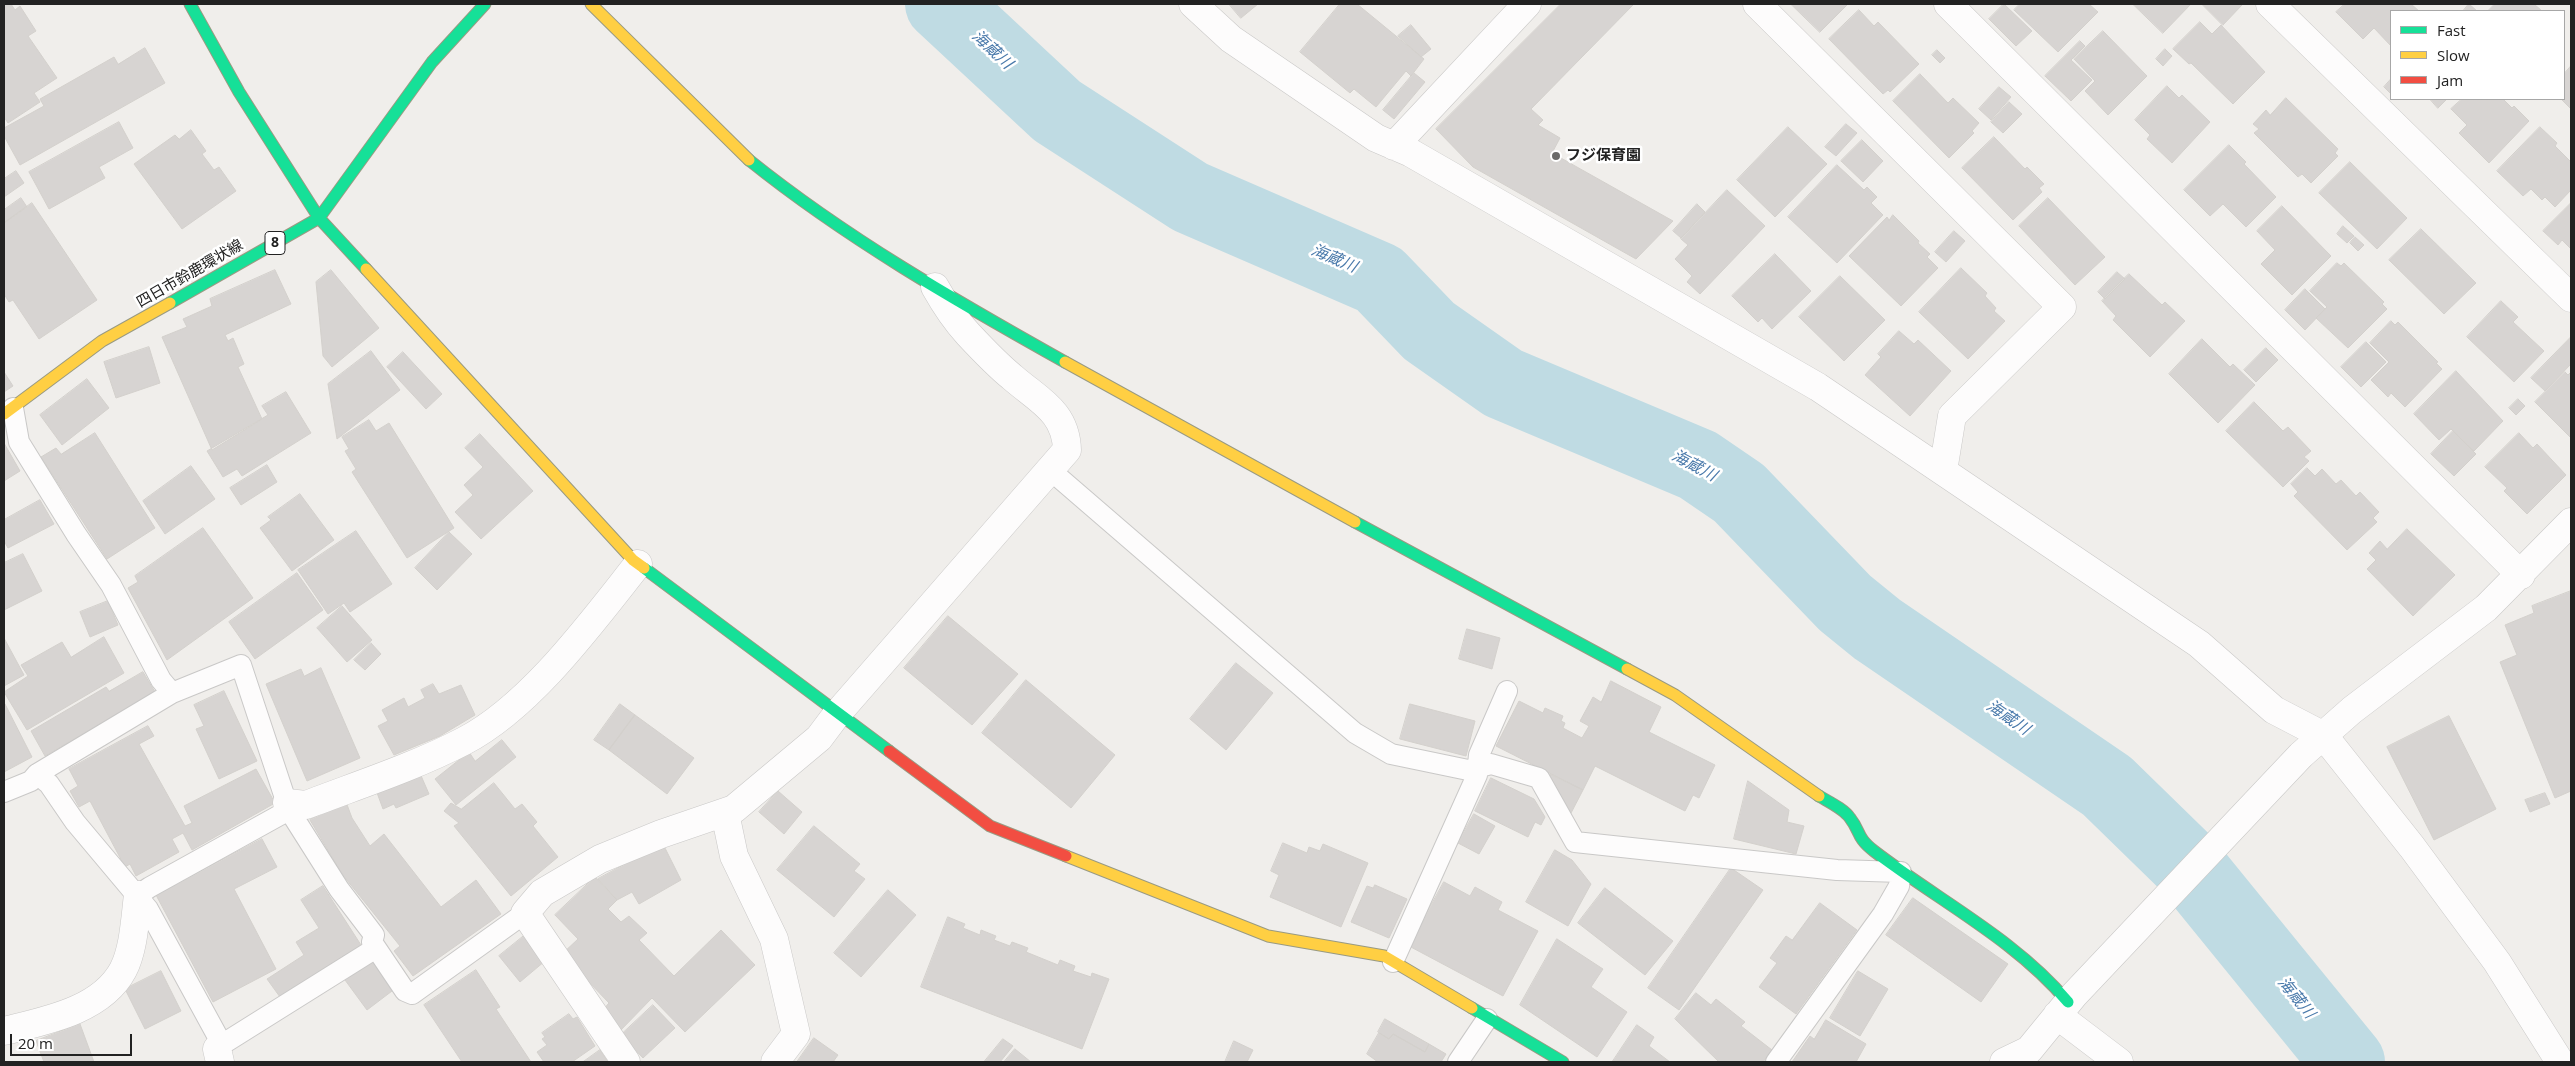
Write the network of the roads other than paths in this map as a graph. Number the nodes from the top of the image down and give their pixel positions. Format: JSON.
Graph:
{"nodes":[{"id":1,"x":190,"y":4,"type":"edge"},
{"id":2,"x":486,"y":4,"type":"edge"},
{"id":3,"x":591,"y":4,"type":"edge"},
{"id":4,"x":1193,"y":4,"type":"edge"},
{"id":5,"x":1527,"y":4,"type":"edge"},
{"id":6,"x":1757,"y":4,"type":"edge"},
{"id":7,"x":1948,"y":4,"type":"edge"},
{"id":8,"x":2270,"y":4,"type":"edge"},
{"id":9,"x":1394,"y":146,"type":"junction"},
{"id":10,"x":319,"y":218,"type":"junction"},
{"id":11,"x":935,"y":287,"type":"junction"},
{"id":12,"x":2571,"y":298,"type":"edge"},
{"id":13,"x":8,"y":411,"type":"edge"},
{"id":14,"x":1049,"y":469,"type":"junction"},
{"id":15,"x":1943,"y":471,"type":"junction"},
{"id":16,"x":2571,"y":522,"type":"edge"},
{"id":17,"x":638,"y":564,"type":"junction"},
{"id":18,"x":2520,"y":575,"type":"junction"},
{"id":19,"x":1507,"y":691,"type":"dead end"},
{"id":20,"x":172,"y":693,"type":"junction"},
{"id":21,"x":837,"y":714,"type":"junction"},
{"id":22,"x":2324,"y":736,"type":"junction"},
{"id":23,"x":1479,"y":766,"type":"junction"},
{"id":24,"x":38,"y":774,"type":"junction"},
{"id":25,"x":4,"y":792,"type":"edge"},
{"id":26,"x":288,"y":806,"type":"junction"},
{"id":27,"x":725,"y":813,"type":"junction"},
{"id":28,"x":1901,"y":872,"type":"junction"},
{"id":29,"x":138,"y":896,"type":"junction"},
{"id":30,"x":525,"y":913,"type":"junction"},
{"id":31,"x":376,"y":948,"type":"junction"},
{"id":32,"x":1393,"y":962,"type":"junction"},
{"id":33,"x":2066,"y":1004,"type":"junction"},
{"id":34,"x":1487,"y":1019,"type":"junction"},
{"id":35,"x":4,"y":1031,"type":"edge"},
{"id":36,"x":218,"y":1050,"type":"edge"},
{"id":37,"x":626,"y":1062,"type":"edge"},
{"id":38,"x":775,"y":1062,"type":"edge"},
{"id":39,"x":1458,"y":1062,"type":"edge"},
{"id":40,"x":1563,"y":1062,"type":"edge"},
{"id":41,"x":1776,"y":1062,"type":"edge"},
{"id":42,"x":2004,"y":1062,"type":"edge"},
{"id":43,"x":2119,"y":1062,"type":"edge"},
{"id":44,"x":2560,"y":1062,"type":"edge"}],
"edges":[{"from":1,"to":10,"type":"street"},
{"from":2,"to":10,"type":"street","name":"四日市鈴鹿環状線","number":"8"},
{"from":3,"to":11,"type":"street"},
{"from":4,"to":9,"type":"street"},
{"from":5,"to":9,"type":"street"},
{"from":6,"to":15,"type":"street"},
{"from":7,"to":18,"type":"street"},
{"from":8,"to":12,"type":"street"},
{"from":9,"to":15,"type":"street"},
{"from":10,"to":13,"type":"street","name":"四日市鈴鹿環状線","number":"8"},
{"from":10,"to":17,"type":"street"},
{"from":11,"to":14,"type":"street"},
{"from":11,"to":28,"type":"street"},
{"from":13,"to":20,"type":"lane"},
{"from":14,"to":21,"type":"street"},
{"from":14,"to":23,"type":"lane"},
{"from":15,"to":22,"type":"street"},
{"from":16,"to":18,"type":"street"},
{"from":17,"to":21,"type":"street"},
{"from":17,"to":26,"type":"street"},
{"from":18,"to":22,"type":"street"},
{"from":19,"to":23,"type":"lane"},
{"from":20,"to":24,"type":"lane"},
{"from":20,"to":26,"type":"lane"},
{"from":21,"to":27,"type":"street"},
{"from":21,"to":32,"type":"street"},
{"from":22,"to":33,"type":"street"},
{"from":22,"to":44,"type":"street"},
{"from":23,"to":28,"type":"lane"},
{"from":23,"to":32,"type":"lane"},
{"from":24,"to":25,"type":"lane"},
{"from":24,"to":29,"type":"lane"},
{"from":26,"to":29,"type":"lane"},
{"from":26,"to":31,"type":"lane"},
{"from":27,"to":30,"type":"street"},
{"from":27,"to":38,"type":"street"},
{"from":28,"to":33,"type":"street"},
{"from":28,"to":41,"type":"lane"},
{"from":29,"to":35,"type":"street"},
{"from":29,"to":36,"type":"lane"},
{"from":30,"to":31,"type":"lane"},
{"from":30,"to":37,"type":"street"},
{"from":31,"to":36,"type":"lane"},
{"from":32,"to":34,"type":"street"},
{"from":33,"to":42,"type":"street"},
{"from":33,"to":43,"type":"street"},
{"from":34,"to":39,"type":"lane"},
{"from":34,"to":40,"type":"street"}]}
